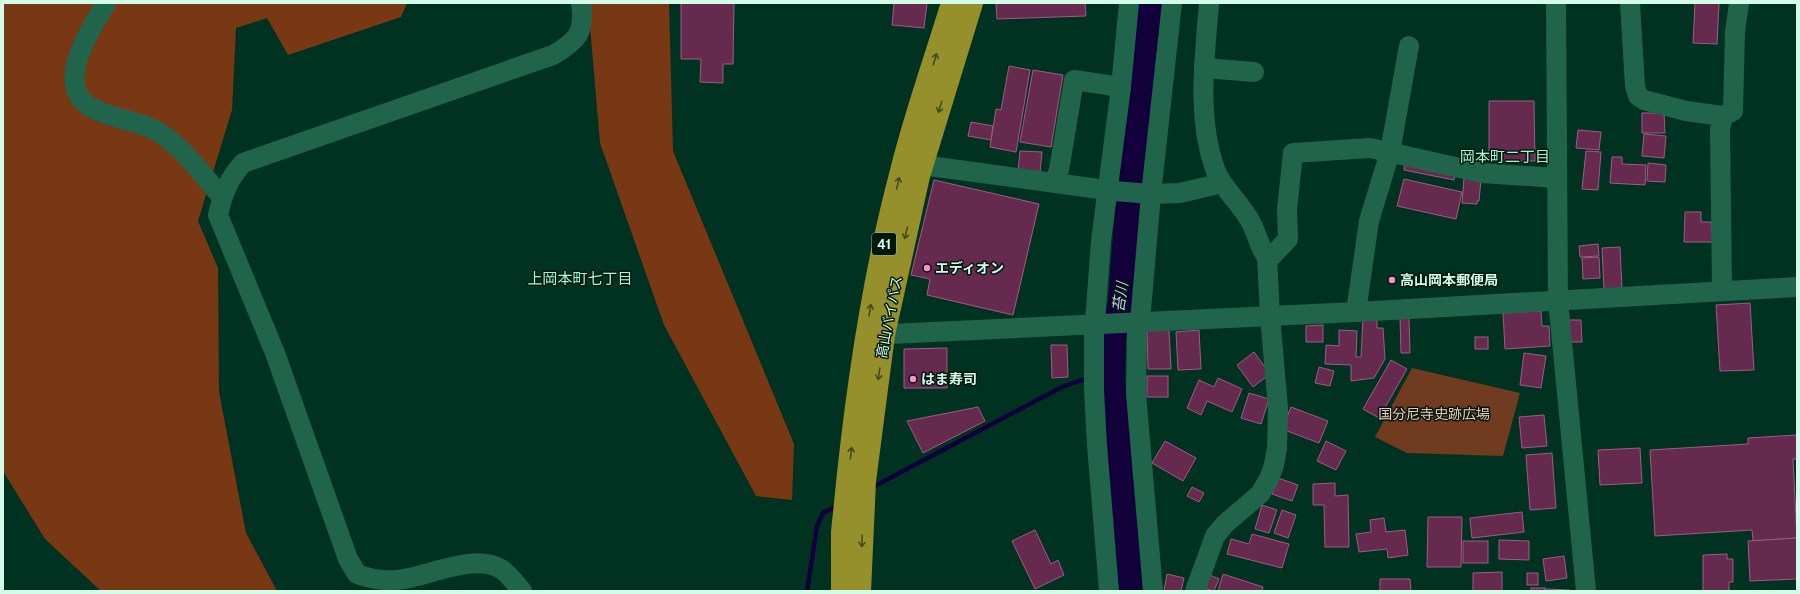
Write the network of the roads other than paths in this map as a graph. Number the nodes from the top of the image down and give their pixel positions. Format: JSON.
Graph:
{"nodes":[{"id":1,"x":106,"y":3,"type":"edge"},
{"id":2,"x":581,"y":3,"type":"edge"},
{"id":3,"x":952,"y":3,"type":"edge"},
{"id":4,"x":972,"y":3,"type":"edge"},
{"id":5,"x":1129,"y":3,"type":"edge"},
{"id":6,"x":1172,"y":3,"type":"edge"},
{"id":7,"x":1209,"y":3,"type":"edge"},
{"id":8,"x":1556,"y":3,"type":"edge"},
{"id":9,"x":1630,"y":3,"type":"edge"},
{"id":10,"x":1739,"y":3,"type":"edge"},
{"id":11,"x":1409,"y":46,"type":"dead end"},
{"id":12,"x":1204,"y":66,"type":"junction"},
{"id":13,"x":1254,"y":72,"type":"dead end"},
{"id":14,"x":1121,"y":87,"type":"junction"},
{"id":15,"x":1723,"y":116,"type":"junction"},
{"id":16,"x":1390,"y":152,"type":"junction"},
{"id":17,"x":922,"y":165,"type":"junction"},
{"id":18,"x":1557,"y":178,"type":"junction"},
{"id":19,"x":1054,"y":183,"type":"junction"},
{"id":20,"x":1214,"y":185,"type":"dead end"},
{"id":21,"x":1111,"y":190,"type":"junction"},
{"id":22,"x":1149,"y":194,"type":"junction"},
{"id":23,"x":222,"y":197,"type":"junction"},
{"id":24,"x":1267,"y":257,"type":"junction"},
{"id":25,"x":1797,"y":287,"type":"edge"},
{"id":26,"x":1722,"y":290,"type":"junction"},
{"id":27,"x":1558,"y":300,"type":"junction"},
{"id":28,"x":1356,"y":312,"type":"junction"},
{"id":29,"x":1270,"y":316,"type":"junction"},
{"id":30,"x":1136,"y":322,"type":"junction"},
{"id":31,"x":1097,"y":324,"type":"junction"},
{"id":32,"x":875,"y":335,"type":"junction"},
{"id":33,"x":858,"y":492,"type":"junction"},
{"id":34,"x":358,"y":583,"type":"edge"},
{"id":35,"x":522,"y":591,"type":"edge"},
{"id":36,"x":842,"y":591,"type":"edge"},
{"id":37,"x":860,"y":591,"type":"edge"},
{"id":38,"x":1109,"y":591,"type":"edge"},
{"id":39,"x":1153,"y":591,"type":"edge"},
{"id":40,"x":1195,"y":591,"type":"edge"},
{"id":41,"x":1586,"y":591,"type":"edge"}],
"edges":[{"from":1,"to":23,"type":"street"},
{"from":2,"to":23,"type":"street"},
{"from":32,"to":3,"type":"highway","name":"高山バイパス","number":"41","one_way":true},
{"from":4,"to":17,"type":"highway","name":"高山バイパス","number":"41","one_way":true},
{"from":5,"to":14,"type":"street"},
{"from":6,"to":22,"type":"street"},
{"from":7,"to":12,"type":"street"},
{"from":8,"to":18,"type":"street"},
{"from":9,"to":15,"type":"street"},
{"from":10,"to":15,"type":"street"},
{"from":11,"to":16,"type":"street"},
{"from":12,"to":13,"type":"street"},
{"from":12,"to":24,"type":"street"},
{"from":14,"to":19,"type":"street"},
{"from":14,"to":21,"type":"street"},
{"from":15,"to":26,"type":"street"},
{"from":16,"to":18,"type":"street"},
{"from":16,"to":24,"type":"street"},
{"from":16,"to":28,"type":"street"},
{"from":17,"to":19,"type":"street"},
{"from":17,"to":32,"type":"highway","name":"高山バイパス","number":"41","one_way":true},
{"from":18,"to":27,"type":"street"},
{"from":19,"to":21,"type":"street"},
{"from":20,"to":22,"type":"street"},
{"from":21,"to":22,"type":"street"},
{"from":21,"to":31,"type":"street"},
{"from":22,"to":30,"type":"street"},
{"from":23,"to":34,"type":"street"},
{"from":24,"to":29,"type":"street"},
{"from":25,"to":26,"type":"street"},
{"from":26,"to":27,"type":"street"},
{"from":27,"to":28,"type":"street"},
{"from":27,"to":41,"type":"street"},
{"from":28,"to":29,"type":"street"},
{"from":29,"to":30,"type":"street"},
{"from":29,"to":40,"type":"street"},
{"from":30,"to":31,"type":"street"},
{"from":30,"to":39,"type":"street"},
{"from":31,"to":32,"type":"street"},
{"from":31,"to":38,"type":"street"},
{"from":32,"to":33,"type":"highway","name":"高山バイパス","number":"41"},
{"from":33,"to":36,"type":"highway","name":"高山バイパス","number":"41"},
{"from":33,"to":37,"type":"highway","name":"高山バイパス","number":"41","one_way":true},
{"from":34,"to":35,"type":"street"}]}
